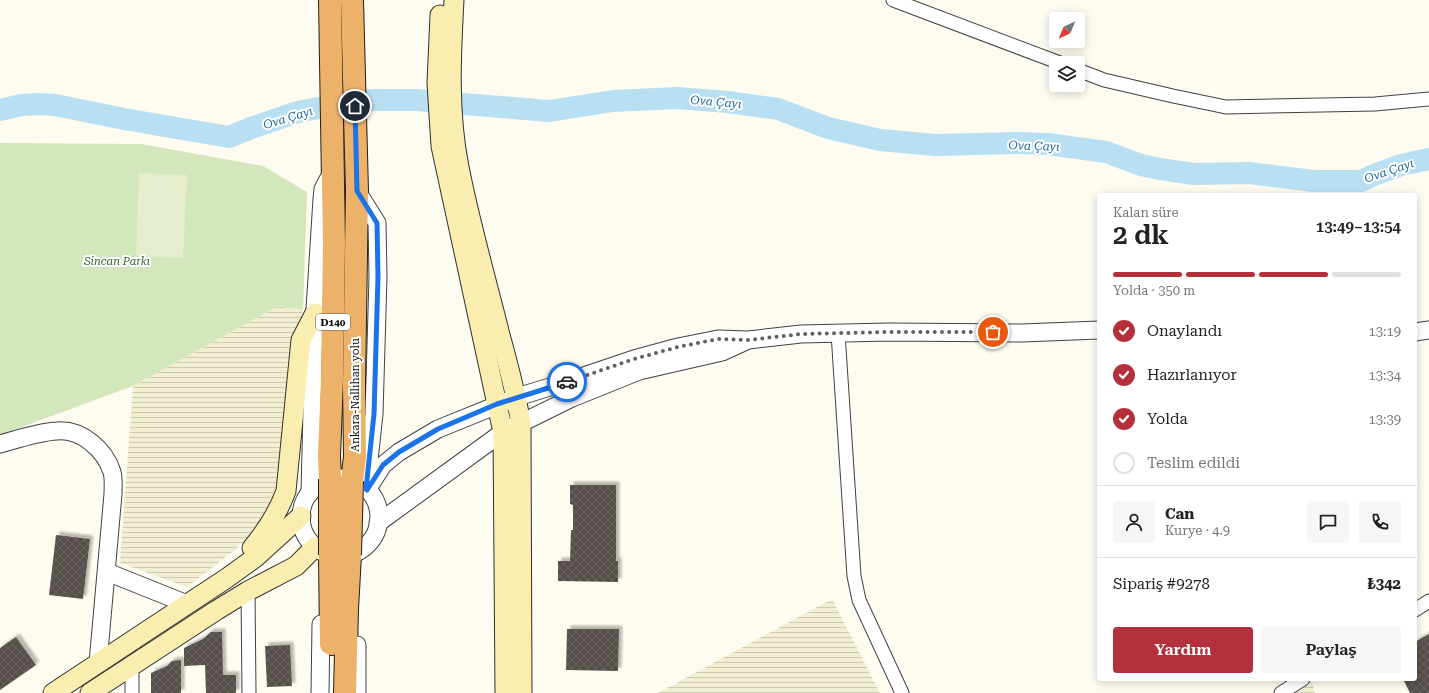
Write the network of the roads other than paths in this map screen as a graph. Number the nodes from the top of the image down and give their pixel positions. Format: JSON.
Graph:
{"nodes":[{"id":1,"x":441,"y":0,"type":"edge"},
{"id":2,"x":454,"y":0,"type":"edge"},
{"id":3,"x":893,"y":0,"type":"edge"},
{"id":4,"x":330,"y":8,"type":"edge"},
{"id":5,"x":353,"y":8,"type":"edge"},
{"id":6,"x":1049,"y":59,"type":"edge"},
{"id":7,"x":1085,"y":73,"type":"edge"},
{"id":8,"x":1429,"y":99,"type":"edge"},
{"id":9,"x":333,"y":167,"type":"junction"},
{"id":10,"x":357,"y":191,"type":"junction"},
{"id":11,"x":315,"y":314,"type":"junction"},
{"id":12,"x":1097,"y":330,"type":"edge"},
{"id":13,"x":1429,"y":330,"type":"edge"},
{"id":14,"x":1417,"y":332,"type":"edge"},
{"id":15,"x":838,"y":333,"type":"junction"},
{"id":16,"x":748,"y":340,"type":"junction"},
{"id":17,"x":517,"y":397,"type":"junction"},
{"id":18,"x":497,"y":404,"type":"junction"},
{"id":19,"x":521,"y":424,"type":"junction"},
{"id":20,"x":503,"y":432,"type":"junction"},
{"id":21,"x":0,"y":444,"type":"edge"},
{"id":22,"x":329,"y":456,"type":"junction"},
{"id":23,"x":355,"y":457,"type":"junction"},
{"id":24,"x":362,"y":486,"type":"junction"},
{"id":25,"x":310,"y":493,"type":"junction"},
{"id":26,"x":301,"y":516,"type":"junction"},
{"id":27,"x":378,"y":523,"type":"junction"},
{"id":28,"x":335,"y":552,"type":"junction"},
{"id":29,"x":107,"y":572,"type":"junction"},
{"id":30,"x":227,"y":578,"type":"junction"},
{"id":31,"x":248,"y":591,"type":"junction"},
{"id":32,"x":1429,"y":601,"type":"edge"},
{"id":33,"x":187,"y":604,"type":"junction"},
{"id":34,"x":1417,"y":609,"type":"edge"},
{"id":35,"x":98,"y":663,"type":"junction"},
{"id":36,"x":132,"y":665,"type":"junction"},
{"id":37,"x":1300,"y":681,"type":"edge"},
{"id":38,"x":53,"y":693,"type":"edge"},
{"id":39,"x":90,"y":693,"type":"edge"},
{"id":40,"x":132,"y":693,"type":"edge"},
{"id":41,"x":249,"y":693,"type":"edge"},
{"id":42,"x":320,"y":693,"type":"edge"},
{"id":43,"x":331,"y":693,"type":"edge"},
{"id":44,"x":345,"y":693,"type":"edge"},
{"id":45,"x":357,"y":693,"type":"edge"},
{"id":46,"x":505,"y":693,"type":"edge"},
{"id":47,"x":522,"y":693,"type":"edge"},
{"id":48,"x":902,"y":693,"type":"edge"},
{"id":49,"x":1281,"y":693,"type":"edge"}],
"edges":[{"from":1,"to":18,"type":"main road"},
{"from":2,"to":17,"type":"main road"},
{"from":3,"to":6,"type":"street"},
{"from":4,"to":9,"type":"highway","name":"Ankara-Nallıhan yolu","number":"D140"},
{"from":5,"to":10,"type":"highway","name":"Ankara-Nallıhan yolu","number":"D140"},
{"from":7,"to":8,"type":"street"},
{"from":9,"to":11,"type":"street"},
{"from":9,"to":22,"type":"highway","name":"Ankara-Nallıhan yolu","number":"D140"},
{"from":10,"to":23,"type":"highway","name":"Ankara-Nallıhan yolu","number":"D140"},
{"from":10,"to":24,"type":"street"},
{"from":11,"to":25,"type":"street"},
{"from":11,"to":30,"type":"main road"},
{"from":12,"to":15,"type":"street"},
{"from":13,"to":14,"type":"street"},
{"from":15,"to":16,"type":"street"},
{"from":15,"to":48,"type":"street"},
{"from":16,"to":17,"type":"street"},
{"from":16,"to":19,"type":"street"},
{"from":17,"to":18,"type":"street"},
{"from":17,"to":19,"type":"main road"},
{"from":18,"to":20,"type":"main road"},
{"from":18,"to":24,"type":"street"},
{"from":19,"to":20,"type":"street"},
{"from":19,"to":47,"type":"main road"},
{"from":20,"to":27,"type":"street"},
{"from":20,"to":46,"type":"main road"},
{"from":21,"to":29,"type":"street"},
{"from":22,"to":23,"type":"highway"},
{"from":22,"to":28,"type":"highway","name":"Ankara-Nallıhan yolu","number":"D140","bridge":true},
{"from":23,"to":24,"type":"highway","name":"Ankara-Nallıhan yolu","number":"D140"},
{"from":24,"to":25,"type":"street"},
{"from":24,"to":27,"type":"street"},
{"from":24,"to":28,"type":"highway","name":"Ankara-Nallıhan yolu","number":"D140","bridge":true},
{"from":25,"to":26,"type":"street"},
{"from":26,"to":28,"type":"street"},
{"from":26,"to":30,"type":"main road"},
{"from":27,"to":28,"type":"street"},
{"from":28,"to":31,"type":"main road"},
{"from":28,"to":42,"type":"street"},
{"from":28,"to":43,"type":"highway","name":"Ankara-Nallıhan yolu","number":"D140"},
{"from":28,"to":44,"type":"highway","name":"Ankara-Nallıhan yolu","number":"D140"},
{"from":28,"to":45,"type":"street"},
{"from":29,"to":33,"type":"street"},
{"from":29,"to":35,"type":"street"},
{"from":30,"to":33,"type":"main road"},
{"from":31,"to":36,"type":"main road"},
{"from":31,"to":41,"type":"street"},
{"from":32,"to":34,"type":"street"},
{"from":33,"to":35,"type":"main road"},
{"from":35,"to":38,"type":"main road"},
{"from":36,"to":39,"type":"main road"},
{"from":36,"to":40,"type":"street"},
{"from":37,"to":49,"type":"street"}]}
